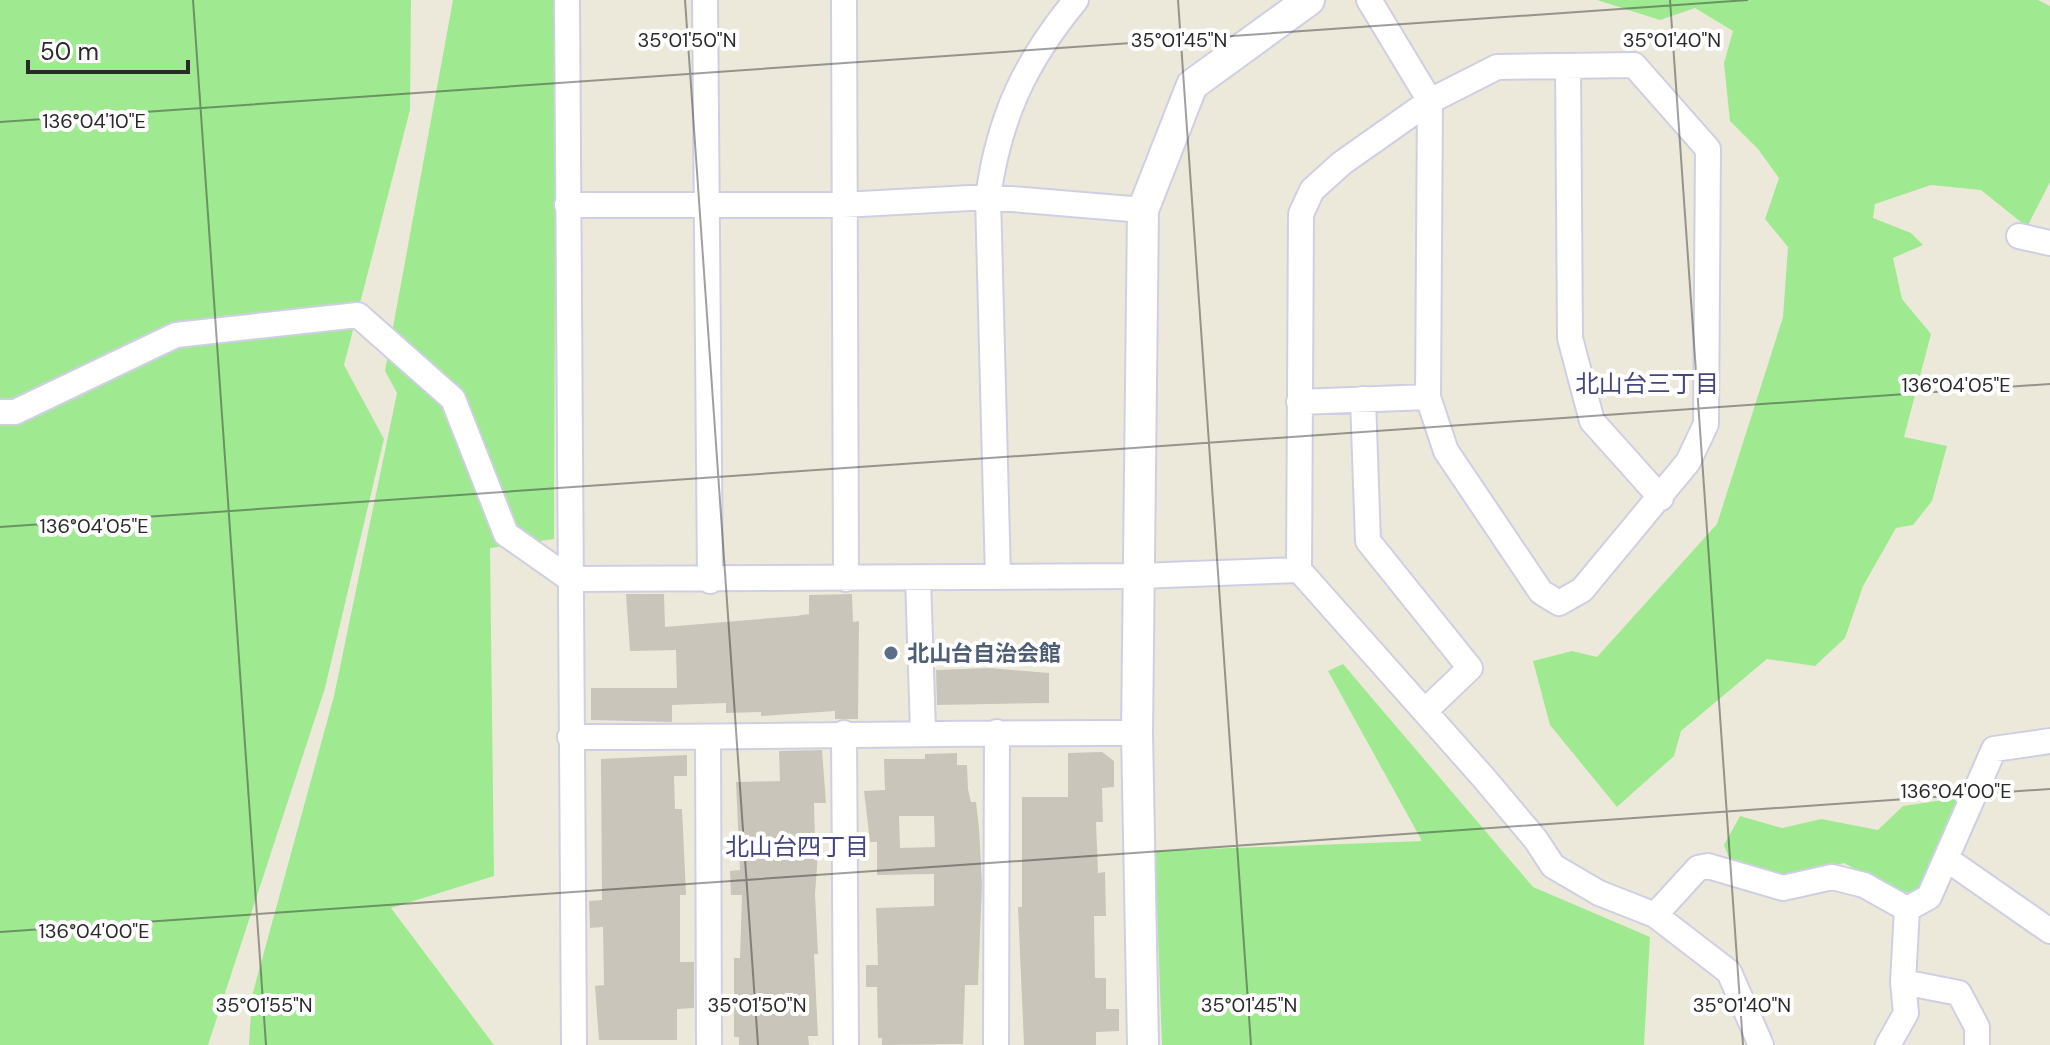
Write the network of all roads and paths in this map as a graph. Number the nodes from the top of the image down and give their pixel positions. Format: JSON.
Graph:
{"nodes":[{"id":1,"x":567,"y":0,"type":"edge"},
{"id":2,"x":705,"y":0,"type":"edge"},
{"id":3,"x":844,"y":0,"type":"edge"},
{"id":4,"x":1076,"y":0,"type":"edge"},
{"id":5,"x":1309,"y":0,"type":"edge"},
{"id":6,"x":1369,"y":0,"type":"edge"},
{"id":7,"x":1568,"y":66,"type":"junction"},
{"id":8,"x":1430,"y":101,"type":"junction"},
{"id":9,"x":988,"y":197,"type":"junction"},
{"id":10,"x":567,"y":205,"type":"junction"},
{"id":11,"x":843,"y":205,"type":"junction"},
{"id":12,"x":705,"y":206,"type":"junction"},
{"id":13,"x":1143,"y":210,"type":"junction"},
{"id":14,"x":2019,"y":236,"type":"dead end"},
{"id":15,"x":2050,"y":243,"type":"edge"},
{"id":16,"x":1428,"y":397,"type":"junction"},
{"id":17,"x":1363,"y":399,"type":"junction"},
{"id":18,"x":1299,"y":402,"type":"junction"},
{"id":19,"x":0,"y":412,"type":"edge"},
{"id":20,"x":1661,"y":498,"type":"junction"},
{"id":21,"x":1299,"y":570,"type":"junction"},
{"id":22,"x":1138,"y":576,"type":"junction"},
{"id":23,"x":998,"y":577,"type":"junction"},
{"id":24,"x":918,"y":578,"type":"junction"},
{"id":25,"x":570,"y":579,"type":"junction"},
{"id":26,"x":846,"y":579,"type":"junction"},
{"id":27,"x":710,"y":581,"type":"junction"},
{"id":28,"x":1425,"y":711,"type":"junction"},
{"id":29,"x":923,"y":731,"type":"junction"},
{"id":30,"x":997,"y":732,"type":"junction"},
{"id":31,"x":844,"y":733,"type":"junction"},
{"id":32,"x":1137,"y":733,"type":"junction"},
{"id":33,"x":570,"y":737,"type":"junction"},
{"id":34,"x":708,"y":738,"type":"junction"},
{"id":35,"x":2050,"y":741,"type":"edge"},
{"id":36,"x":1948,"y":860,"type":"junction"},
{"id":37,"x":1907,"y":909,"type":"junction"},
{"id":38,"x":1655,"y":915,"type":"junction"},
{"id":39,"x":2050,"y":930,"type":"edge"},
{"id":40,"x":1903,"y":982,"type":"junction"},
{"id":41,"x":574,"y":1045,"type":"edge"},
{"id":42,"x":709,"y":1045,"type":"edge"},
{"id":43,"x":846,"y":1045,"type":"edge"},
{"id":44,"x":996,"y":1045,"type":"edge"},
{"id":45,"x":1143,"y":1045,"type":"edge"},
{"id":46,"x":1761,"y":1045,"type":"edge"},
{"id":47,"x":1888,"y":1045,"type":"edge"},
{"id":48,"x":1977,"y":1045,"type":"edge"}],
"edges":[{"from":1,"to":10,"type":"street"},
{"from":2,"to":12,"type":"street"},
{"from":3,"to":11,"type":"street"},
{"from":4,"to":9,"type":"street"},
{"from":5,"to":13,"type":"street"},
{"from":6,"to":8,"type":"street"},
{"from":7,"to":8,"type":"street"},
{"from":7,"to":20,"type":"street"},
{"from":7,"to":20,"type":"street"},
{"from":8,"to":16,"type":"street"},
{"from":8,"to":18,"type":"street"},
{"from":9,"to":11,"type":"street"},
{"from":9,"to":13,"type":"street"},
{"from":9,"to":23,"type":"street"},
{"from":10,"to":12,"type":"street"},
{"from":10,"to":25,"type":"street"},
{"from":11,"to":12,"type":"street"},
{"from":11,"to":26,"type":"street"},
{"from":12,"to":27,"type":"street"},
{"from":13,"to":22,"type":"street"},
{"from":14,"to":15,"type":"street"},
{"from":16,"to":17,"type":"street"},
{"from":16,"to":20,"type":"street"},
{"from":17,"to":18,"type":"street"},
{"from":17,"to":28,"type":"street"},
{"from":18,"to":21,"type":"street"},
{"from":19,"to":25,"type":"street"},
{"from":21,"to":22,"type":"street"},
{"from":21,"to":28,"type":"street"},
{"from":22,"to":23,"type":"street"},
{"from":22,"to":32,"type":"street"},
{"from":23,"to":24,"type":"street"},
{"from":24,"to":26,"type":"street"},
{"from":24,"to":29,"type":"street"},
{"from":25,"to":27,"type":"street"},
{"from":25,"to":33,"type":"street"},
{"from":26,"to":27,"type":"street"},
{"from":28,"to":38,"type":"street"},
{"from":29,"to":30,"type":"street"},
{"from":29,"to":31,"type":"street"},
{"from":30,"to":32,"type":"street"},
{"from":30,"to":44,"type":"street"},
{"from":31,"to":34,"type":"street"},
{"from":31,"to":43,"type":"street"},
{"from":32,"to":45,"type":"street"},
{"from":33,"to":34,"type":"street"},
{"from":33,"to":41,"type":"street"},
{"from":34,"to":42,"type":"street"},
{"from":35,"to":36,"type":"street"},
{"from":36,"to":37,"type":"street"},
{"from":36,"to":39,"type":"street"},
{"from":37,"to":38,"type":"street"},
{"from":37,"to":40,"type":"street"},
{"from":38,"to":46,"type":"street"},
{"from":40,"to":47,"type":"street"},
{"from":40,"to":48,"type":"street"}]}
